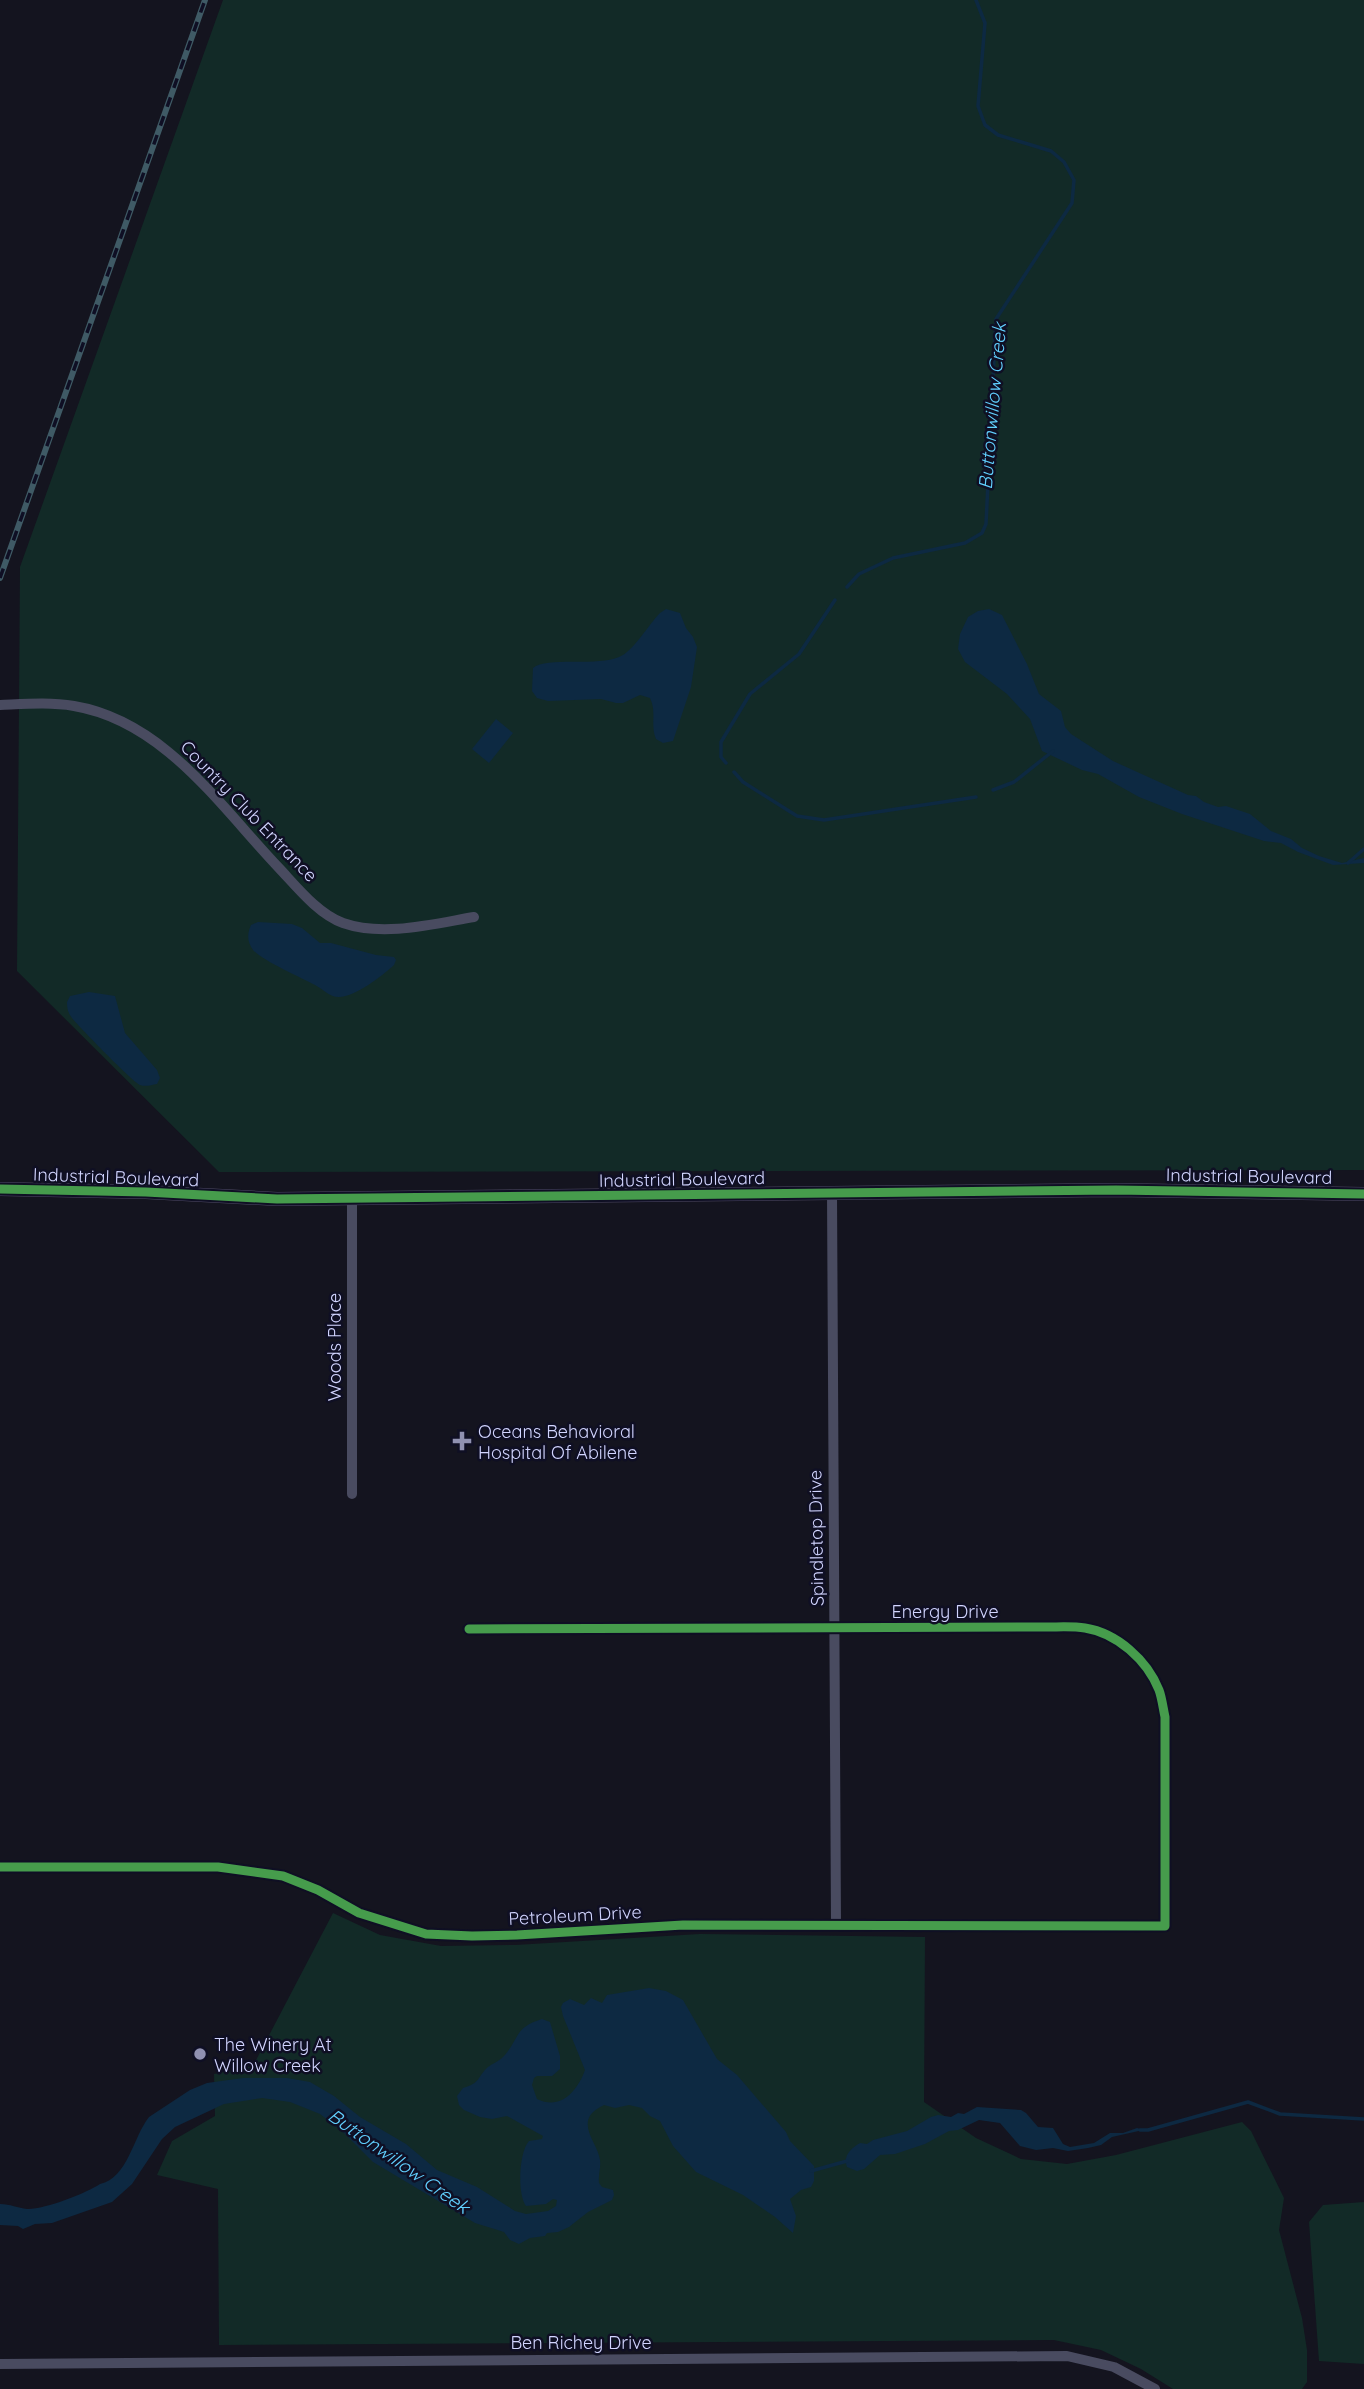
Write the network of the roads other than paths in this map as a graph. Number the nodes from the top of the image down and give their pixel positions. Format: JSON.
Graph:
{"nodes":[{"id":1,"x":0,"y":705,"type":"edge"},
{"id":2,"x":474,"y":917,"type":"dead end"},
{"id":3,"x":0,"y":1189,"type":"edge"},
{"id":4,"x":832,"y":1193,"type":"junction"},
{"id":5,"x":1364,"y":1194,"type":"edge"},
{"id":6,"x":352,"y":1199,"type":"junction"},
{"id":7,"x":352,"y":1494,"type":"dead end"},
{"id":8,"x":835,"y":1628,"type":"junction"},
{"id":9,"x":469,"y":1629,"type":"dead end"},
{"id":10,"x":0,"y":1867,"type":"edge"},
{"id":11,"x":836,"y":1925,"type":"junction"},
{"id":12,"x":1165,"y":1926,"type":"joint"},
{"id":13,"x":0,"y":2364,"type":"edge"},
{"id":14,"x":1154,"y":2389,"type":"edge"}],
"edges":[{"from":1,"to":2,"type":"street","name":"Country Club Entrance"},
{"from":3,"to":6,"type":"main road","name":"Industrial Boulevard"},
{"from":4,"to":5,"type":"main road","name":"Industrial Boulevard"},
{"from":4,"to":6,"type":"main road","name":"Industrial Boulevard"},
{"from":4,"to":8,"type":"street","name":"Spindletop Drive"},
{"from":6,"to":7,"type":"street","name":"Woods Place"},
{"from":8,"to":9,"type":"street","name":"Energy Drive"},
{"from":8,"to":11,"type":"street","name":"Spindletop Drive"},
{"from":8,"to":12,"type":"street","name":"Energy Drive"},
{"from":10,"to":11,"type":"street","name":"Petroleum Drive"},
{"from":11,"to":12,"type":"street","name":"Petroleum Drive"},
{"from":13,"to":14,"type":"street","name":"Ben Richey Drive"}]}
